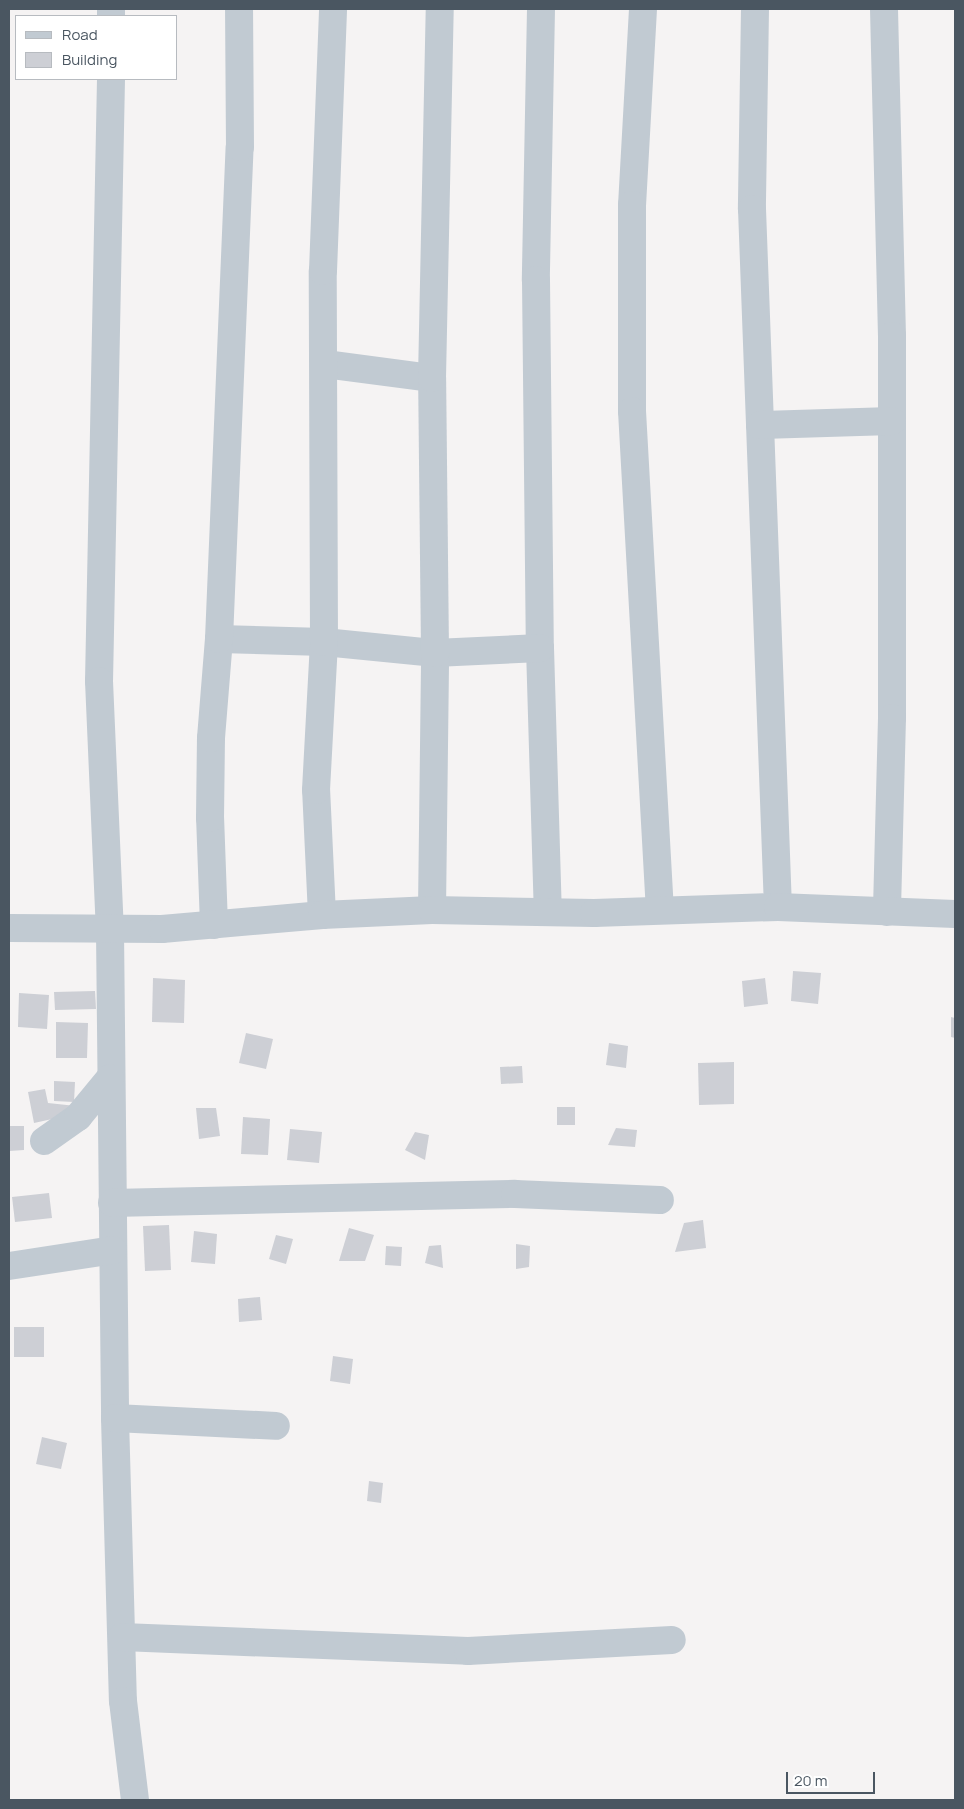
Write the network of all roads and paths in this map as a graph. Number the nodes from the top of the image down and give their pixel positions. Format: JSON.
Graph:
{"nodes":[{"id":1,"x":239,"y":9,"type":"edge"},
{"id":2,"x":333,"y":9,"type":"edge"},
{"id":3,"x":440,"y":9,"type":"edge"},
{"id":4,"x":541,"y":9,"type":"edge"},
{"id":5,"x":643,"y":9,"type":"edge"},
{"id":6,"x":755,"y":9,"type":"edge"},
{"id":7,"x":884,"y":9,"type":"edge"},
{"id":8,"x":110,"y":80,"type":"edge"},
{"id":9,"x":326,"y":364,"type":"junction"},
{"id":10,"x":432,"y":378,"type":"junction"},
{"id":11,"x":892,"y":421,"type":"junction"},
{"id":12,"x":760,"y":424,"type":"junction"},
{"id":13,"x":219,"y":639,"type":"junction"},
{"id":14,"x":324,"y":642,"type":"junction"},
{"id":15,"x":540,"y":648,"type":"junction"},
{"id":16,"x":435,"y":653,"type":"junction"},
{"id":17,"x":778,"y":908,"type":"junction"},
{"id":18,"x":660,"y":909,"type":"junction"},
{"id":19,"x":432,"y":910,"type":"junction"},
{"id":20,"x":548,"y":912,"type":"junction"},
{"id":21,"x":887,"y":912,"type":"junction"},
{"id":22,"x":955,"y":914,"type":"edge"},
{"id":23,"x":322,"y":915,"type":"junction"},
{"id":24,"x":214,"y":925,"type":"junction"},
{"id":25,"x":9,"y":928,"type":"edge"},
{"id":26,"x":110,"y":931,"type":"junction"},
{"id":27,"x":110,"y":1078,"type":"junction"},
{"id":28,"x":44,"y":1141,"type":"dead end"},
{"id":29,"x":660,"y":1200,"type":"dead end"},
{"id":30,"x":112,"y":1203,"type":"junction"},
{"id":31,"x":113,"y":1250,"type":"junction"},
{"id":32,"x":9,"y":1266,"type":"edge"},
{"id":33,"x":115,"y":1418,"type":"junction"},
{"id":34,"x":276,"y":1426,"type":"dead end"},
{"id":35,"x":122,"y":1637,"type":"junction"},
{"id":36,"x":672,"y":1640,"type":"dead end"},
{"id":37,"x":135,"y":1800,"type":"edge"}],
"edges":[{"from":1,"to":13,"type":"street"},
{"from":2,"to":9,"type":"street"},
{"from":3,"to":10,"type":"street"},
{"from":4,"to":15,"type":"street"},
{"from":5,"to":18,"type":"street"},
{"from":6,"to":12,"type":"street"},
{"from":7,"to":11,"type":"street"},
{"from":8,"to":26,"type":"street"},
{"from":9,"to":10,"type":"street"},
{"from":9,"to":14,"type":"street"},
{"from":10,"to":16,"type":"street"},
{"from":11,"to":12,"type":"street"},
{"from":11,"to":21,"type":"street"},
{"from":12,"to":17,"type":"street"},
{"from":13,"to":14,"type":"street"},
{"from":13,"to":24,"type":"street"},
{"from":14,"to":16,"type":"street"},
{"from":14,"to":23,"type":"street"},
{"from":15,"to":16,"type":"street"},
{"from":15,"to":20,"type":"street"},
{"from":16,"to":19,"type":"street"},
{"from":17,"to":18,"type":"street"},
{"from":17,"to":21,"type":"street"},
{"from":18,"to":20,"type":"street"},
{"from":19,"to":20,"type":"street"},
{"from":19,"to":23,"type":"street"},
{"from":21,"to":22,"type":"street"},
{"from":23,"to":24,"type":"street"},
{"from":24,"to":26,"type":"street"},
{"from":25,"to":26,"type":"street"},
{"from":26,"to":27,"type":"street"},
{"from":27,"to":28,"type":"street"},
{"from":27,"to":30,"type":"street"},
{"from":29,"to":30,"type":"street"},
{"from":30,"to":31,"type":"street"},
{"from":31,"to":32,"type":"street"},
{"from":31,"to":33,"type":"street"},
{"from":33,"to":34,"type":"street"},
{"from":33,"to":35,"type":"street"},
{"from":35,"to":36,"type":"street"},
{"from":35,"to":37,"type":"street"}]}
